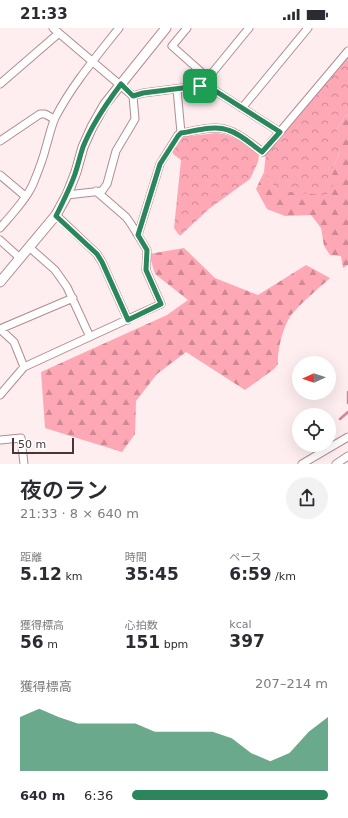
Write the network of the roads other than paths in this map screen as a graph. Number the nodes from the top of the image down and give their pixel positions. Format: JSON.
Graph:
{"nodes":[{"id":1,"x":53,"y":28,"type":"edge"},
{"id":2,"x":119,"y":28,"type":"edge"},
{"id":3,"x":166,"y":28,"type":"edge"},
{"id":4,"x":187,"y":28,"type":"edge"},
{"id":5,"x":249,"y":28,"type":"edge"},
{"id":6,"x":308,"y":28,"type":"edge"},
{"id":7,"x":59,"y":33,"type":"junction"},
{"id":8,"x":348,"y":51,"type":"edge"},
{"id":9,"x":92,"y":61,"type":"junction"},
{"id":10,"x":207,"y":81,"type":"junction"},
{"id":11,"x":0,"y":84,"type":"edge"},
{"id":12,"x":121,"y":84,"type":"junction"},
{"id":13,"x":176,"y":89,"type":"junction"},
{"id":14,"x":133,"y":96,"type":"junction"},
{"id":15,"x":242,"y":108,"type":"junction"},
{"id":16,"x":54,"y":119,"type":"junction"},
{"id":17,"x":280,"y":132,"type":"junction"},
{"id":18,"x":181,"y":133,"type":"junction"},
{"id":19,"x":0,"y":141,"type":"edge"},
{"id":20,"x":0,"y":175,"type":"edge"},
{"id":21,"x":96,"y":191,"type":"junction"},
{"id":22,"x":67,"y":195,"type":"junction"},
{"id":23,"x":25,"y":196,"type":"junction"},
{"id":24,"x":56,"y":216,"type":"junction"},
{"id":25,"x":0,"y":228,"type":"edge"},
{"id":26,"x":138,"y":235,"type":"junction"},
{"id":27,"x":0,"y":240,"type":"edge"},
{"id":28,"x":30,"y":247,"type":"junction"},
{"id":29,"x":20,"y":258,"type":"junction"},
{"id":30,"x":0,"y":282,"type":"edge"},
{"id":31,"x":73,"y":298,"type":"junction"},
{"id":32,"x":128,"y":320,"type":"junction"},
{"id":33,"x":0,"y":329,"type":"edge"},
{"id":34,"x":90,"y":337,"type":"junction"},
{"id":35,"x":24,"y":367,"type":"junction"},
{"id":36,"x":0,"y":395,"type":"edge"},
{"id":37,"x":348,"y":437,"type":"edge"},
{"id":38,"x":0,"y":440,"type":"edge"},
{"id":39,"x":348,"y":456,"type":"edge"},
{"id":40,"x":24,"y":464,"type":"edge"},
{"id":41,"x":302,"y":464,"type":"edge"},
{"id":42,"x":336,"y":464,"type":"edge"}],
"edges":[{"from":1,"to":7,"type":"street"},
{"from":2,"to":9,"type":"street"},
{"from":3,"to":12,"type":"street"},
{"from":4,"to":10,"type":"street"},
{"from":5,"to":10,"type":"street"},
{"from":6,"to":15,"type":"street"},
{"from":7,"to":9,"type":"street"},
{"from":7,"to":11,"type":"street"},
{"from":8,"to":17,"type":"street"},
{"from":9,"to":12,"type":"street"},
{"from":9,"to":16,"type":"street"},
{"from":10,"to":13,"type":"street"},
{"from":10,"to":15,"type":"street"},
{"from":12,"to":14,"type":"street"},
{"from":12,"to":22,"type":"street"},
{"from":13,"to":14,"type":"street"},
{"from":13,"to":18,"type":"street"},
{"from":14,"to":21,"type":"street"},
{"from":15,"to":17,"type":"street"},
{"from":16,"to":19,"type":"street"},
{"from":16,"to":23,"type":"street"},
{"from":17,"to":18,"type":"street"},
{"from":18,"to":26,"type":"street"},
{"from":20,"to":23,"type":"street"},
{"from":21,"to":22,"type":"street"},
{"from":21,"to":26,"type":"street"},
{"from":22,"to":24,"type":"street"},
{"from":23,"to":25,"type":"street"},
{"from":24,"to":28,"type":"street"},
{"from":24,"to":32,"type":"street"},
{"from":26,"to":32,"type":"street"},
{"from":27,"to":29,"type":"street"},
{"from":28,"to":29,"type":"street"},
{"from":28,"to":31,"type":"street"},
{"from":29,"to":30,"type":"street"},
{"from":31,"to":33,"type":"street"},
{"from":31,"to":34,"type":"street"},
{"from":32,"to":34,"type":"street"},
{"from":33,"to":35,"type":"street"},
{"from":34,"to":35,"type":"street"},
{"from":35,"to":36,"type":"street"},
{"from":37,"to":41,"type":"street"},
{"from":38,"to":40,"type":"street"},
{"from":39,"to":42,"type":"street"}]}
